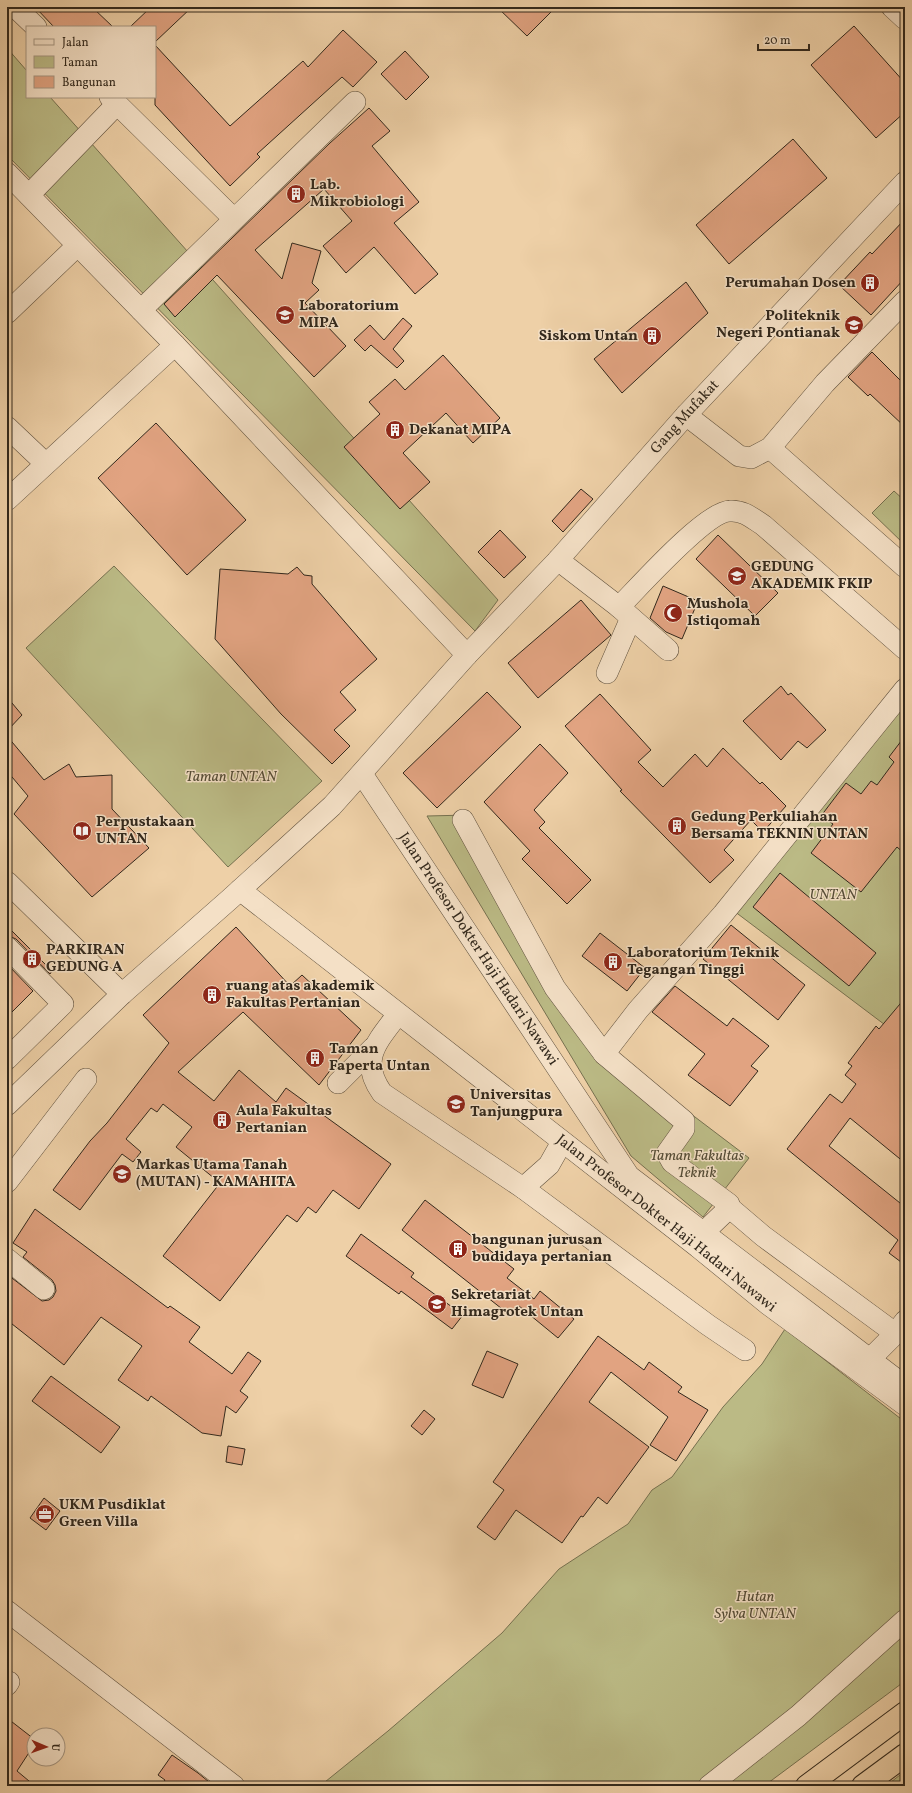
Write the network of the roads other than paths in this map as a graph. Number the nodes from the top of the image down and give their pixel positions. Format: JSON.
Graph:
{"nodes":[{"id":1,"x":15,"y":7,"type":"edge"},
{"id":2,"x":892,"y":7,"type":"edge"},
{"id":3,"x":905,"y":19,"type":"edge"},
{"id":4,"x":35,"y":26,"type":"edge"},
{"id":5,"x":113,"y":100,"type":"edge"},
{"id":6,"x":355,"y":102,"type":"dead end"},
{"id":7,"x":7,"y":173,"type":"edge"},
{"id":8,"x":905,"y":182,"type":"edge"},
{"id":9,"x":29,"y":195,"type":"junction"},
{"id":10,"x":234,"y":219,"type":"junction"},
{"id":11,"x":77,"y":246,"type":"junction"},
{"id":12,"x":905,"y":301,"type":"edge"},
{"id":13,"x":141,"y":310,"type":"junction"},
{"id":14,"x":7,"y":313,"type":"edge"},
{"id":15,"x":175,"y":345,"type":"junction"},
{"id":16,"x":686,"y":415,"type":"junction"},
{"id":17,"x":7,"y":427,"type":"edge"},
{"id":18,"x":770,"y":448,"type":"junction"},
{"id":19,"x":45,"y":463,"type":"junction"},
{"id":20,"x":7,"y":500,"type":"edge"},
{"id":21,"x":558,"y":560,"type":"junction"},
{"id":22,"x":905,"y":566,"type":"edge"},
{"id":23,"x":625,"y":612,"type":"junction"},
{"id":24,"x":905,"y":649,"type":"edge"},
{"id":25,"x":668,"y":650,"type":"dead end"},
{"id":26,"x":467,"y":654,"type":"junction"},
{"id":27,"x":607,"y":673,"type":"dead end"},
{"id":28,"x":905,"y":689,"type":"edge"},
{"id":29,"x":362,"y":774,"type":"junction"},
{"id":30,"x":462,"y":820,"type":"dead end"},
{"id":31,"x":7,"y":882,"type":"edge"},
{"id":32,"x":240,"y":890,"type":"junction"},
{"id":33,"x":7,"y":947,"type":"edge"},
{"id":34,"x":122,"y":994,"type":"junction"},
{"id":35,"x":398,"y":1014,"type":"junction"},
{"id":36,"x":373,"y":1048,"type":"junction"},
{"id":37,"x":604,"y":1054,"type":"junction"},
{"id":38,"x":7,"y":1059,"type":"edge"},
{"id":39,"x":86,"y":1078,"type":"dead end"},
{"id":40,"x":338,"y":1083,"type":"dead end"},
{"id":41,"x":7,"y":1106,"type":"edge"},
{"id":42,"x":562,"y":1142,"type":"junction"},
{"id":43,"x":7,"y":1182,"type":"edge"},
{"id":44,"x":523,"y":1188,"type":"junction"},
{"id":45,"x":729,"y":1207,"type":"junction"},
{"id":46,"x":701,"y":1240,"type":"junction"},
{"id":47,"x":7,"y":1259,"type":"edge"},
{"id":48,"x":44,"y":1289,"type":"dead end"},
{"id":49,"x":896,"y":1324,"type":"edge"},
{"id":50,"x":745,"y":1350,"type":"dead end"},
{"id":51,"x":868,"y":1368,"type":"junction"},
{"id":52,"x":905,"y":1386,"type":"edge"},
{"id":53,"x":905,"y":1405,"type":"edge"},
{"id":54,"x":7,"y":1611,"type":"edge"},
{"id":55,"x":905,"y":1620,"type":"edge"},
{"id":56,"x":905,"y":1713,"type":"edge"},
{"id":57,"x":905,"y":1755,"type":"edge"},
{"id":58,"x":231,"y":1785,"type":"edge"},
{"id":59,"x":709,"y":1786,"type":"edge"},
{"id":60,"x":807,"y":1786,"type":"edge"},
{"id":61,"x":864,"y":1786,"type":"edge"}],
"edges":[{"from":1,"to":4,"type":"street"},
{"from":2,"to":3,"type":"street"},
{"from":5,"to":9,"type":"street"},
{"from":5,"to":10,"type":"street"},
{"from":6,"to":10,"type":"street"},
{"from":7,"to":9,"type":"street"},
{"from":8,"to":16,"type":"street","name":"Gang Mufakat"},
{"from":9,"to":11,"type":"street"},
{"from":10,"to":13,"type":"street"},
{"from":11,"to":13,"type":"street"},
{"from":11,"to":14,"type":"street"},
{"from":12,"to":18,"type":"street"},
{"from":13,"to":15,"type":"street"},
{"from":15,"to":19,"type":"street"},
{"from":15,"to":26,"type":"street"},
{"from":16,"to":18,"type":"street"},
{"from":16,"to":21,"type":"street","name":"Gang Mufakat"},
{"from":17,"to":19,"type":"street"},
{"from":18,"to":22,"type":"street"},
{"from":19,"to":20,"type":"street"},
{"from":21,"to":23,"type":"street"},
{"from":21,"to":26,"type":"street","name":"Gang Mufakat"},
{"from":23,"to":24,"type":"street"},
{"from":23,"to":25,"type":"street"},
{"from":23,"to":27,"type":"street"},
{"from":26,"to":29,"type":"street","name":"Gang Mufakat"},
{"from":28,"to":37,"type":"street"},
{"from":29,"to":32,"type":"street","name":"Gang Mufakat"},
{"from":29,"to":46,"type":"street","name":"Jalan Profesor Dokter Haji Hadari Nawawi"},
{"from":30,"to":37,"type":"street"},
{"from":31,"to":34,"type":"street"},
{"from":32,"to":34,"type":"street","name":"Gang Mufakat"},
{"from":32,"to":35,"type":"street","name":"Jalan Profesor Dokter Haji Hadari Nawawi"},
{"from":33,"to":38,"type":"street"},
{"from":34,"to":41,"type":"street","name":"Gang Mufakat"},
{"from":35,"to":36,"type":"street"},
{"from":35,"to":42,"type":"street","name":"Jalan Profesor Dokter Haji Hadari Nawawi"},
{"from":36,"to":40,"type":"street"},
{"from":36,"to":44,"type":"street"},
{"from":37,"to":45,"type":"street"},
{"from":39,"to":43,"type":"street"},
{"from":42,"to":44,"type":"street"},
{"from":42,"to":46,"type":"street","name":"Jalan Profesor Dokter Haji Hadari Nawawi"},
{"from":44,"to":50,"type":"street"},
{"from":45,"to":46,"type":"street"},
{"from":45,"to":49,"type":"street"},
{"from":46,"to":51,"type":"street","name":"Jalan Profesor Dokter Haji Hadari Nawawi"},
{"from":47,"to":48,"type":"street"},
{"from":49,"to":51,"type":"street"},
{"from":51,"to":52,"type":"street","name":"Jalan Profesor Dokter Haji Hadari Nawawi"},
{"from":51,"to":53,"type":"street","name":"Jalan Profesor Dokter Haji Hadari Nawawi"},
{"from":54,"to":58,"type":"street"},
{"from":55,"to":59,"type":"street"},
{"from":56,"to":60,"type":"highway"},
{"from":57,"to":61,"type":"highway"}]}
